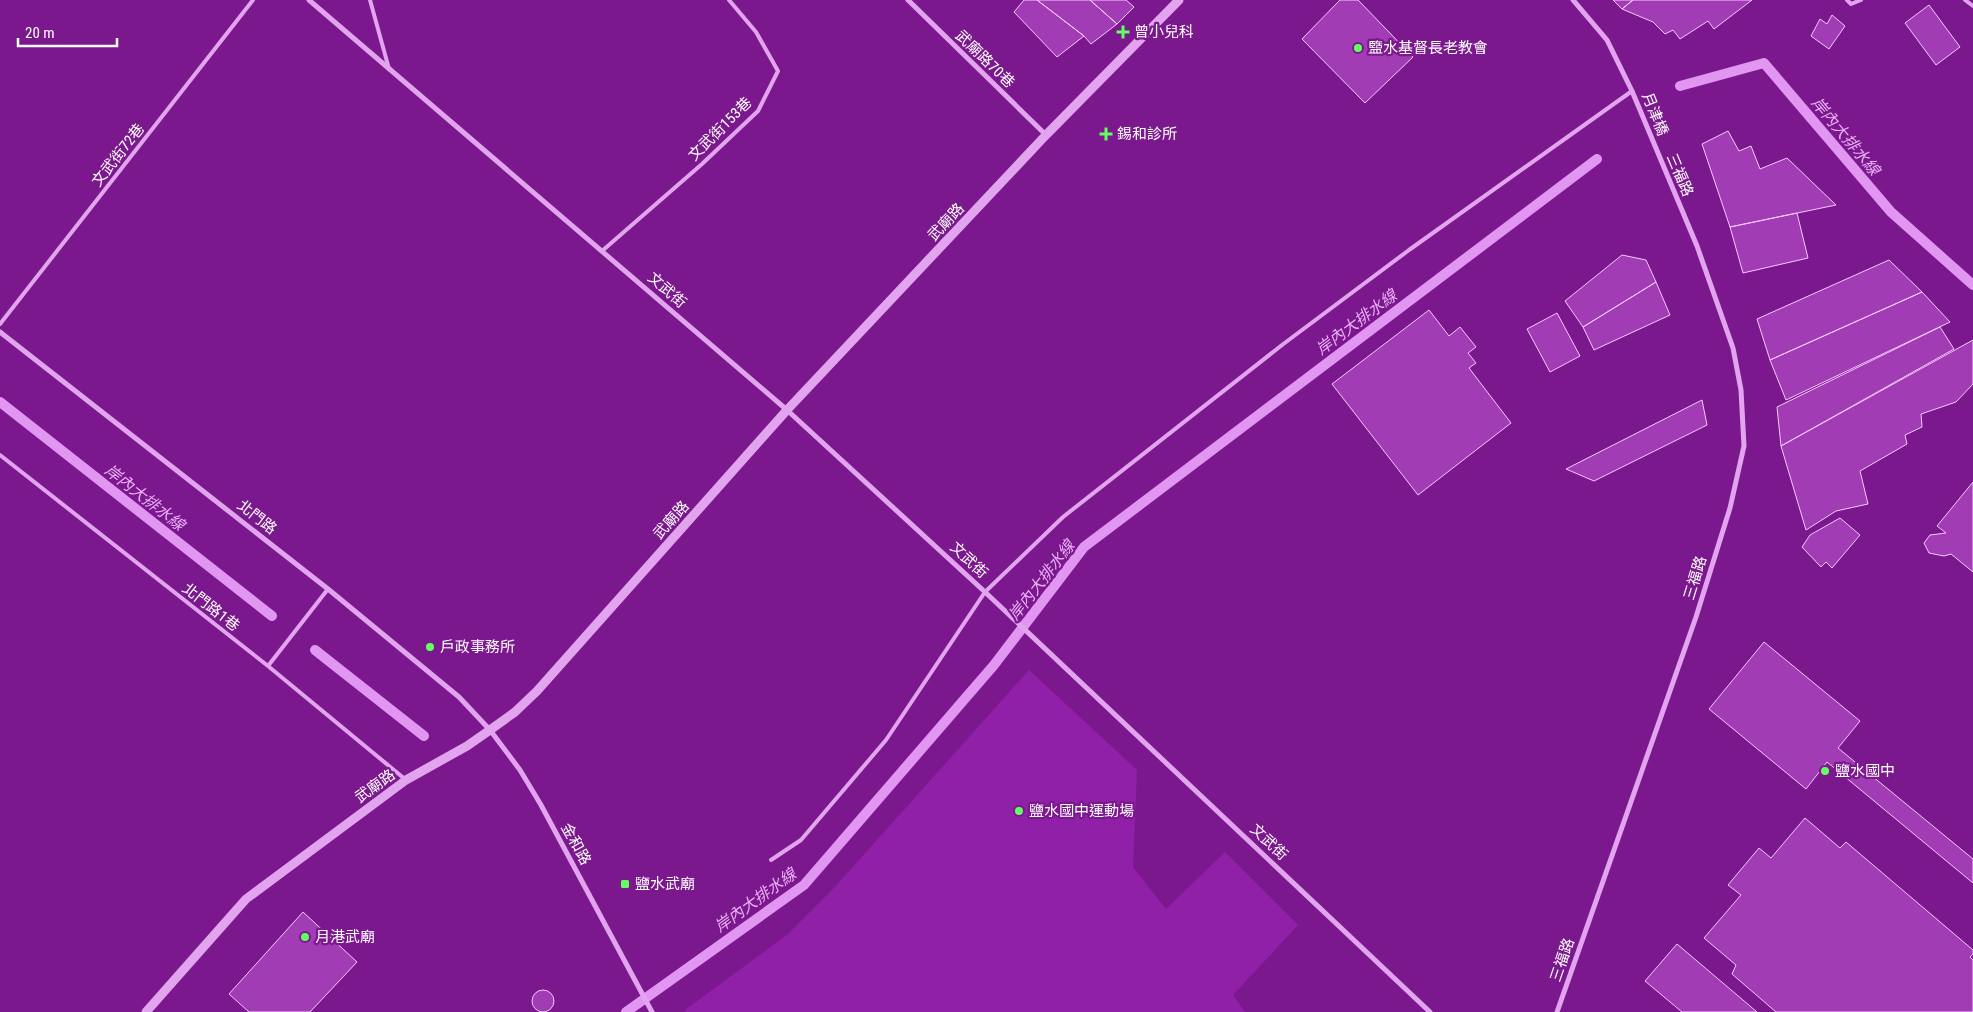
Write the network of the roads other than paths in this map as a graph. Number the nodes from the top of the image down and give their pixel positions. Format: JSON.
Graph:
{"nodes":[{"id":1,"x":253,"y":0,"type":"edge"},
{"id":2,"x":309,"y":0,"type":"edge"},
{"id":3,"x":370,"y":0,"type":"edge"},
{"id":4,"x":729,"y":0,"type":"edge"},
{"id":5,"x":908,"y":0,"type":"edge"},
{"id":6,"x":1179,"y":0,"type":"edge"},
{"id":7,"x":1572,"y":0,"type":"edge"},
{"id":8,"x":1847,"y":0,"type":"edge"},
{"id":9,"x":1861,"y":0,"type":"edge"},
{"id":10,"x":1965,"y":0,"type":"edge"},
{"id":11,"x":1973,"y":6,"type":"edge"},
{"id":12,"x":389,"y":69,"type":"junction"},
{"id":13,"x":1632,"y":91,"type":"junction"},
{"id":14,"x":1046,"y":135,"type":"junction"},
{"id":15,"x":1655,"y":147,"type":"joint"},
{"id":16,"x":602,"y":251,"type":"junction"},
{"id":17,"x":0,"y":324,"type":"edge"},
{"id":18,"x":0,"y":332,"type":"edge"},
{"id":19,"x":787,"y":410,"type":"junction"},
{"id":20,"x":0,"y":456,"type":"edge"},
{"id":21,"x":328,"y":588,"type":"junction"},
{"id":22,"x":985,"y":592,"type":"junction"},
{"id":23,"x":268,"y":666,"type":"junction"},
{"id":24,"x":490,"y":730,"type":"junction"},
{"id":25,"x":406,"y":780,"type":"junction"},
{"id":26,"x":771,"y":860,"type":"dead end"},
{"id":27,"x":146,"y":1012,"type":"edge"},
{"id":28,"x":652,"y":1012,"type":"edge"},
{"id":29,"x":1430,"y":1012,"type":"edge"},
{"id":30,"x":1557,"y":1012,"type":"edge"}],
"edges":[{"from":1,"to":17,"type":"lane","name":"文武街72巷"},
{"from":2,"to":12,"type":"street","name":"文武街"},
{"from":3,"to":12,"type":"lane"},
{"from":4,"to":16,"type":"lane","name":"文武街153巷"},
{"from":5,"to":14,"type":"street","name":"武廟路70巷"},
{"from":6,"to":14,"type":"street","name":"武廟路"},
{"from":7,"to":13,"type":"street"},
{"from":8,"to":9,"type":"lane"},
{"from":10,"to":11,"type":"lane"},
{"from":12,"to":16,"type":"street","name":"文武街"},
{"from":13,"to":15,"type":"street","name":"月津橋"},
{"from":13,"to":22,"type":"lane"},
{"from":14,"to":19,"type":"street","name":"武廟路"},
{"from":15,"to":30,"type":"street","name":"三福路"},
{"from":16,"to":19,"type":"street","name":"文武街"},
{"from":18,"to":21,"type":"street","name":"北門路"},
{"from":19,"to":22,"type":"street","name":"文武街"},
{"from":19,"to":24,"type":"street","name":"武廟路"},
{"from":20,"to":23,"type":"lane","name":"北門路1巷"},
{"from":21,"to":23,"type":"lane"},
{"from":21,"to":24,"type":"street","name":"北門路"},
{"from":22,"to":26,"type":"lane"},
{"from":22,"to":29,"type":"street","name":"文武街"},
{"from":23,"to":25,"type":"lane","name":"北門路1巷"},
{"from":24,"to":25,"type":"street","name":"武廟路"},
{"from":24,"to":28,"type":"street","name":"金和路"},
{"from":25,"to":27,"type":"street","name":"武廟路"}]}
